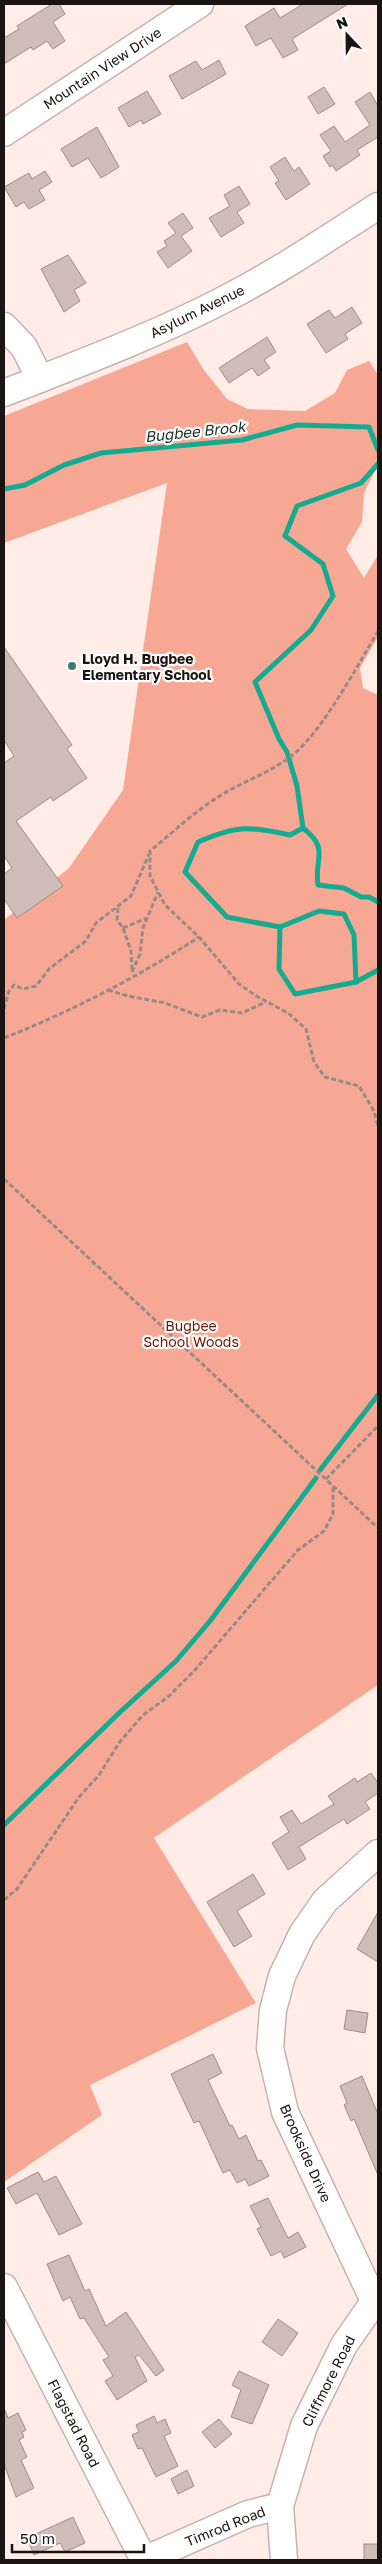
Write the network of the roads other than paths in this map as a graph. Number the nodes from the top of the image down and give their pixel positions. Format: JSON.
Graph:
{"nodes":[{"id":1,"x":200,"y":4,"type":"edge"},
{"id":2,"x":4,"y":133,"type":"edge"},
{"id":3,"x":378,"y":206,"type":"edge"},
{"id":4,"x":4,"y":326,"type":"edge"},
{"id":5,"x":40,"y":379,"type":"junction"},
{"id":6,"x":4,"y":392,"type":"edge"},
{"id":7,"x":378,"y":1853,"type":"edge"},
{"id":8,"x":4,"y":2286,"type":"edge"},
{"id":9,"x":376,"y":2298,"type":"edge"},
{"id":10,"x":280,"y":2506,"type":"junction"},
{"id":11,"x":144,"y":2560,"type":"edge"},
{"id":12,"x":284,"y":2560,"type":"edge"}],
"edges":[{"from":1,"to":2,"type":"street","name":"Mountain View Drive"},
{"from":3,"to":5,"type":"street","name":"Asylum Avenue"},
{"from":4,"to":5,"type":"street"},
{"from":5,"to":6,"type":"street","name":"Asylum Avenue"},
{"from":7,"to":9,"type":"street","name":"Brookside Drive"},
{"from":8,"to":11,"type":"street","name":"Flagstad Road"},
{"from":9,"to":10,"type":"street","name":"Cliffmore Road"},
{"from":10,"to":11,"type":"street","name":"Timrod Road"},
{"from":10,"to":12,"type":"street","name":"Cliffmore Road"}]}
